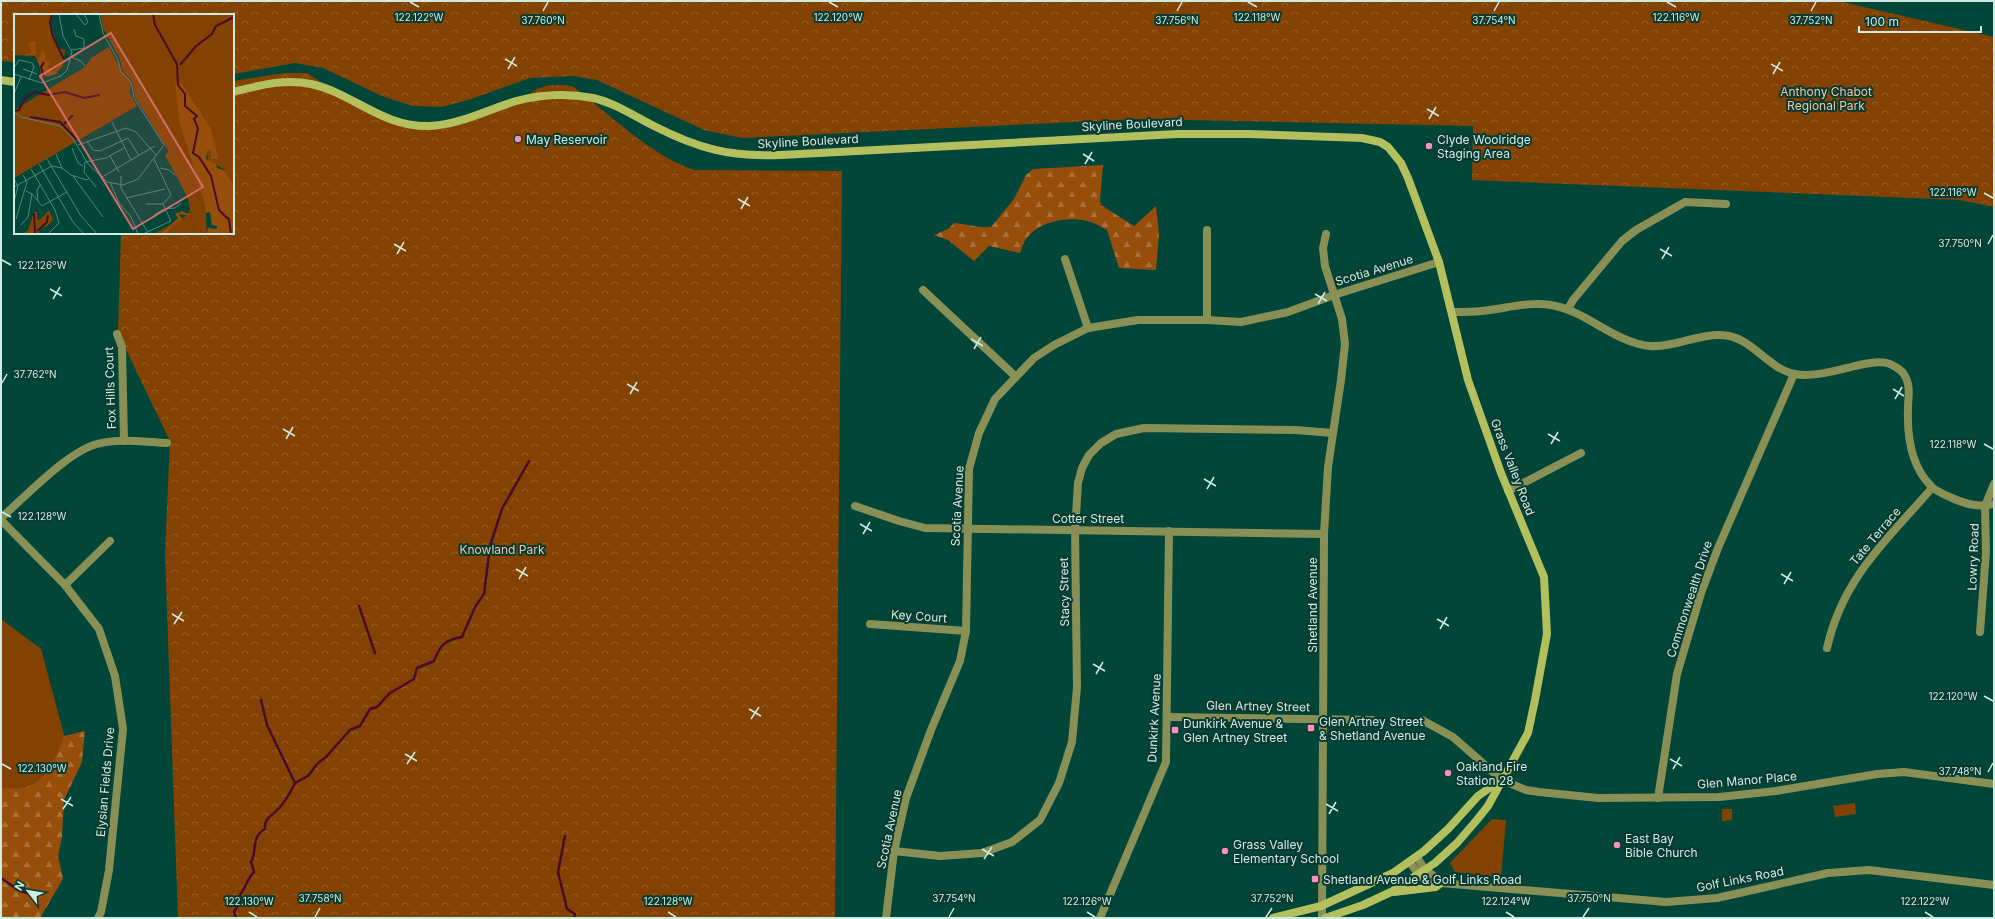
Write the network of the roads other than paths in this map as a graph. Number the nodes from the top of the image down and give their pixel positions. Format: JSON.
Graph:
{"nodes":[{"id":1,"x":1,"y":80,"type":"edge"},
{"id":2,"x":14,"y":82,"type":"edge"},
{"id":3,"x":234,"y":92,"type":"edge"},
{"id":4,"x":1401,"y":162,"type":"joint"},
{"id":5,"x":1726,"y":204,"type":"dead end"},
{"id":6,"x":1207,"y":230,"type":"dead end"},
{"id":7,"x":1326,"y":234,"type":"dead end"},
{"id":8,"x":1065,"y":259,"type":"dead end"},
{"id":9,"x":1439,"y":262,"type":"junction"},
{"id":10,"x":923,"y":290,"type":"dead end"},
{"id":11,"x":1334,"y":295,"type":"junction"},
{"id":12,"x":1568,"y":309,"type":"junction"},
{"id":13,"x":1452,"y":312,"type":"junction"},
{"id":14,"x":1207,"y":320,"type":"junction"},
{"id":15,"x":1088,"y":328,"type":"junction"},
{"id":16,"x":117,"y":334,"type":"dead end"},
{"id":17,"x":1794,"y":374,"type":"junction"},
{"id":18,"x":1015,"y":376,"type":"junction"},
{"id":19,"x":1333,"y":433,"type":"junction"},
{"id":20,"x":124,"y":441,"type":"junction"},
{"id":21,"x":167,"y":443,"type":"dead end"},
{"id":22,"x":1581,"y":453,"type":"dead end"},
{"id":23,"x":1994,"y":484,"type":"edge"},
{"id":24,"x":1932,"y":488,"type":"junction"},
{"id":25,"x":1508,"y":491,"type":"junction"},
{"id":26,"x":1994,"y":504,"type":"edge"},
{"id":27,"x":855,"y":506,"type":"dead end"},
{"id":28,"x":1985,"y":506,"type":"junction"},
{"id":29,"x":1,"y":519,"type":"edge"},
{"id":30,"x":967,"y":530,"type":"junction"},
{"id":31,"x":1075,"y":530,"type":"junction"},
{"id":32,"x":1169,"y":531,"type":"junction"},
{"id":33,"x":1324,"y":534,"type":"junction"},
{"id":34,"x":110,"y":541,"type":"dead end"},
{"id":35,"x":65,"y":585,"type":"junction"},
{"id":36,"x":870,"y":624,"type":"dead end"},
{"id":37,"x":966,"y":632,"type":"junction"},
{"id":38,"x":1980,"y":632,"type":"dead end"},
{"id":39,"x":1827,"y":648,"type":"dead end"},
{"id":40,"x":1168,"y":717,"type":"junction"},
{"id":41,"x":1323,"y":719,"type":"junction"},
{"id":42,"x":1372,"y":720,"type":"dead end"},
{"id":43,"x":1422,"y":720,"type":"dead end"},
{"id":44,"x":1502,"y":780,"type":"junction"},
{"id":45,"x":1994,"y":784,"type":"edge"},
{"id":46,"x":1658,"y":798,"type":"junction"},
{"id":47,"x":894,"y":851,"type":"junction"},
{"id":48,"x":1413,"y":859,"type":"junction"},
{"id":49,"x":1422,"y":872,"type":"junction"},
{"id":50,"x":1441,"y":883,"type":"junction"},
{"id":51,"x":1994,"y":885,"type":"edge"},
{"id":52,"x":1391,"y":892,"type":"junction"},
{"id":53,"x":1321,"y":906,"type":"junction"},
{"id":54,"x":98,"y":918,"type":"edge"},
{"id":55,"x":886,"y":918,"type":"edge"},
{"id":56,"x":1100,"y":918,"type":"edge"},
{"id":57,"x":1273,"y":918,"type":"edge"},
{"id":58,"x":1324,"y":918,"type":"edge"}],
"edges":[{"from":1,"to":2,"type":"main road"},
{"from":3,"to":4,"type":"main road","name":"Skyline Boulevard"},
{"from":4,"to":9,"type":"main road","name":"Grass Valley Road"},
{"from":5,"to":12,"type":"street"},
{"from":6,"to":14,"type":"street"},
{"from":7,"to":11,"type":"street","name":"Shetland Avenue"},
{"from":8,"to":15,"type":"street"},
{"from":9,"to":11,"type":"street","name":"Scotia Avenue"},
{"from":9,"to":13,"type":"main road","name":"Grass Valley Road"},
{"from":10,"to":18,"type":"street"},
{"from":11,"to":14,"type":"street","name":"Scotia Avenue"},
{"from":11,"to":19,"type":"street","name":"Shetland Avenue"},
{"from":12,"to":13,"type":"street"},
{"from":12,"to":17,"type":"street"},
{"from":13,"to":25,"type":"main road","name":"Grass Valley Road"},
{"from":14,"to":15,"type":"street","name":"Scotia Avenue"},
{"from":15,"to":18,"type":"street","name":"Scotia Avenue"},
{"from":16,"to":20,"type":"street","name":"Fox Hills Court"},
{"from":17,"to":24,"type":"street"},
{"from":17,"to":46,"type":"street","name":"Commonwealth Drive"},
{"from":18,"to":30,"type":"street","name":"Scotia Avenue"},
{"from":19,"to":31,"type":"street","name":"Stacy Street"},
{"from":19,"to":33,"type":"street","name":"Shetland Avenue"},
{"from":20,"to":21,"type":"street"},
{"from":20,"to":29,"type":"street"},
{"from":22,"to":25,"type":"street"},
{"from":23,"to":28,"type":"street","name":"Lowry Road"},
{"from":24,"to":28,"type":"street"},
{"from":24,"to":39,"type":"street","name":"Tate Terrace"},
{"from":25,"to":44,"type":"main road","name":"Grass Valley Road"},
{"from":26,"to":28,"type":"street"},
{"from":27,"to":30,"type":"street","name":"Cotter Street"},
{"from":28,"to":38,"type":"street","name":"Lowry Road"},
{"from":29,"to":35,"type":"street","name":"Elysian Fields Drive"},
{"from":30,"to":31,"type":"street","name":"Cotter Street"},
{"from":30,"to":37,"type":"street","name":"Scotia Avenue"},
{"from":31,"to":32,"type":"street","name":"Cotter Street"},
{"from":31,"to":47,"type":"street","name":"Stacy Street"},
{"from":32,"to":33,"type":"street","name":"Cotter Street"},
{"from":32,"to":40,"type":"street","name":"Dunkirk Avenue"},
{"from":33,"to":41,"type":"street","name":"Shetland Avenue"},
{"from":34,"to":35,"type":"street"},
{"from":35,"to":54,"type":"street","name":"Elysian Fields Drive"},
{"from":36,"to":37,"type":"street","name":"Key Court"},
{"from":37,"to":47,"type":"street","name":"Scotia Avenue"},
{"from":40,"to":41,"type":"street","name":"Glen Artney Street"},
{"from":40,"to":56,"type":"street","name":"Dunkirk Avenue"},
{"from":41,"to":42,"type":"street","name":"Glen Artney Street"},
{"from":41,"to":53,"type":"street","name":"Shetland Avenue"},
{"from":43,"to":44,"type":"street"},
{"from":44,"to":46,"type":"street","name":"Glen Manor Place"},
{"from":44,"to":48,"type":"main road","name":"Grass Valley Road"},
{"from":44,"to":49,"type":"main road","name":"Grass Valley Road"},
{"from":45,"to":46,"type":"street","name":"Glen Manor Place"},
{"from":47,"to":55,"type":"street","name":"Scotia Avenue"},
{"from":48,"to":49,"type":"street","name":"Golf Links Road"},
{"from":48,"to":53,"type":"main road"},
{"from":49,"to":50,"type":"street","name":"Golf Links Road"},
{"from":49,"to":52,"type":"main road"},
{"from":50,"to":51,"type":"street","name":"Golf Links Road"},
{"from":50,"to":52,"type":"main road"},
{"from":52,"to":58,"type":"main road"},
{"from":53,"to":57,"type":"main road"},
{"from":53,"to":58,"type":"street","name":"Shetland Avenue"}]}
